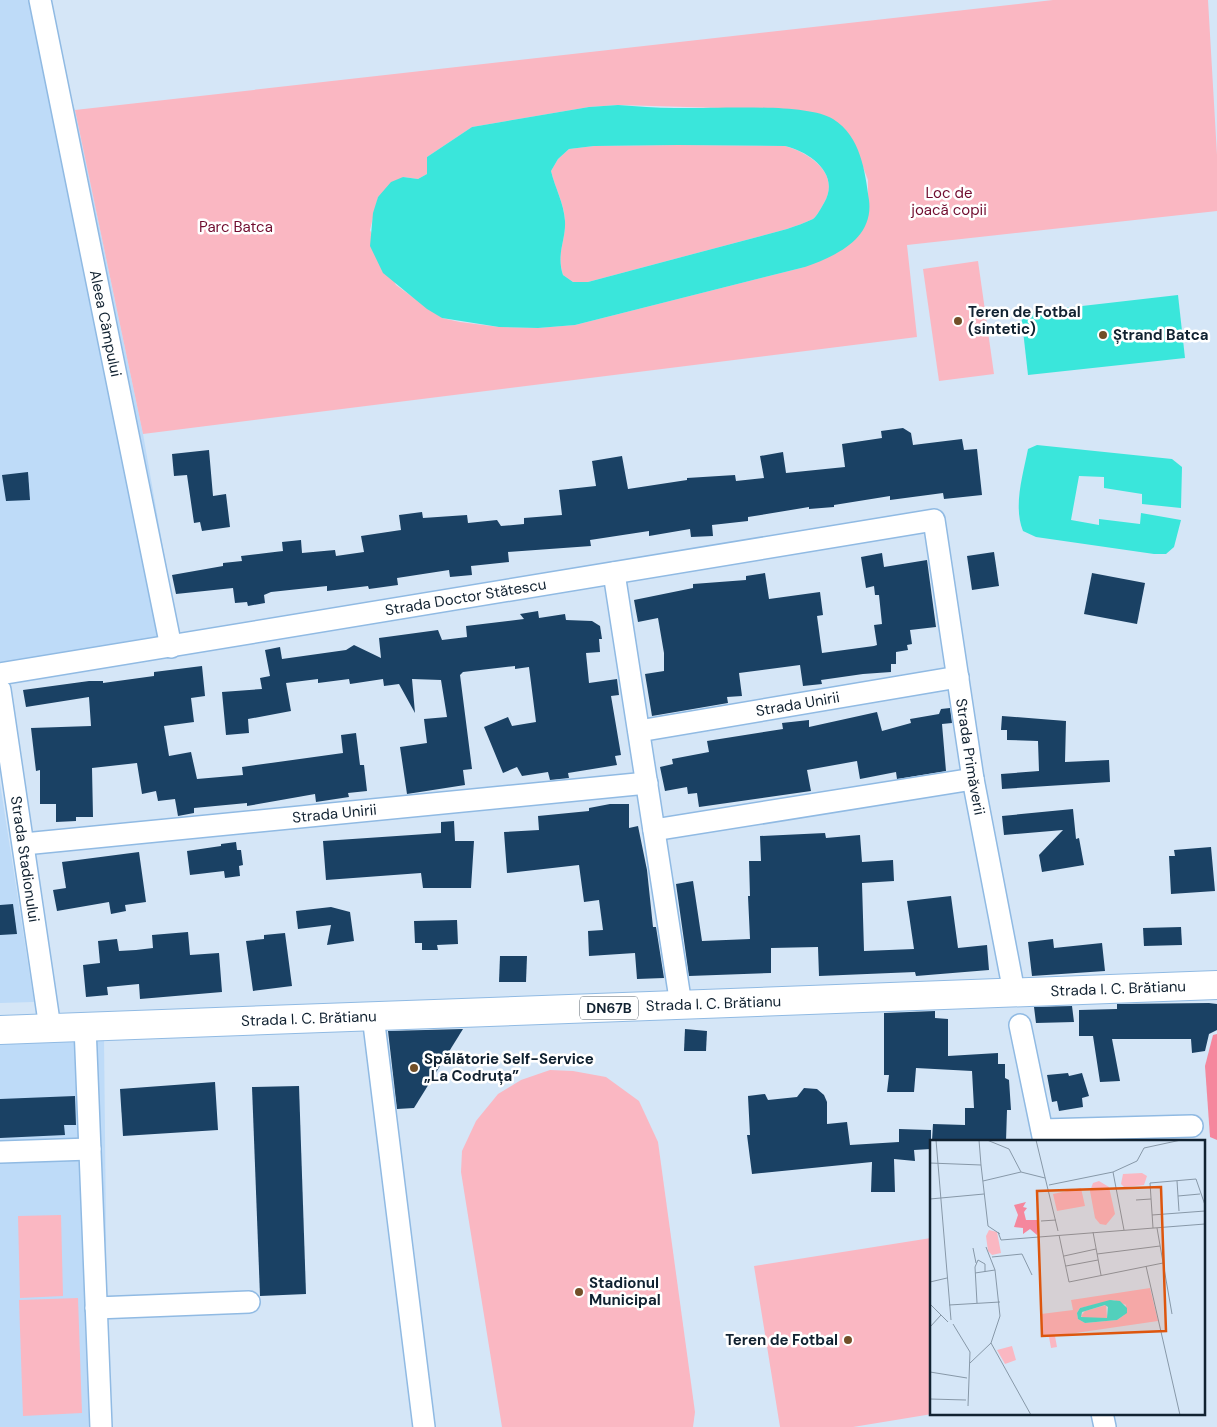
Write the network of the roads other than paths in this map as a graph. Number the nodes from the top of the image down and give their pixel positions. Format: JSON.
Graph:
{"nodes":[{"id":1,"x":40,"y":0,"type":"edge"},
{"id":2,"x":934,"y":520,"type":"joint"},
{"id":3,"x":614,"y":573,"type":"junction"},
{"id":4,"x":172,"y":647,"type":"junction"},
{"id":5,"x":0,"y":674,"type":"edge"},
{"id":6,"x":958,"y":678,"type":"junction"},
{"id":7,"x":0,"y":690,"type":"edge"},
{"id":8,"x":639,"y":731,"type":"junction"},
{"id":9,"x":973,"y":779,"type":"junction"},
{"id":10,"x":647,"y":783,"type":"junction"},
{"id":11,"x":654,"y":830,"type":"junction"},
{"id":12,"x":24,"y":844,"type":"junction"},
{"id":13,"x":1217,"y":985,"type":"edge"},
{"id":14,"x":1014,"y":992,"type":"junction"},
{"id":15,"x":681,"y":1005,"type":"junction"},
{"id":16,"x":373,"y":1016,"type":"junction"},
{"id":17,"x":1020,"y":1025,"type":"dead end"},
{"id":18,"x":85,"y":1026,"type":"junction"},
{"id":19,"x":50,"y":1028,"type":"junction"},
{"id":20,"x":0,"y":1030,"type":"edge"},
{"id":21,"x":1192,"y":1126,"type":"dead end"},
{"id":22,"x":1043,"y":1135,"type":"edge"},
{"id":23,"x":90,"y":1149,"type":"junction"},
{"id":24,"x":0,"y":1152,"type":"edge"},
{"id":25,"x":249,"y":1302,"type":"dead end"},
{"id":26,"x":96,"y":1308,"type":"junction"},
{"id":27,"x":1102,"y":1414,"type":"edge"},
{"id":28,"x":101,"y":1427,"type":"edge"},
{"id":29,"x":424,"y":1427,"type":"edge"},
{"id":30,"x":1105,"y":1427,"type":"edge"}],
"edges":[{"from":1,"to":4,"type":"street","name":"Aleea Câmpului"},
{"from":2,"to":3,"type":"street","name":"Strada Doctor Stătescu"},
{"from":2,"to":6,"type":"street","name":"Strada Primăverii"},
{"from":3,"to":4,"type":"street","name":"Strada Doctor Stătescu"},
{"from":3,"to":8,"type":"street"},
{"from":4,"to":5,"type":"street","name":"Strada Doctor Stătescu"},
{"from":6,"to":8,"type":"street","name":"Strada Unirii"},
{"from":6,"to":9,"type":"street","name":"Strada Primăverii"},
{"from":7,"to":12,"type":"street","name":"Strada Stadionului"},
{"from":8,"to":10,"type":"street"},
{"from":9,"to":11,"type":"street"},
{"from":9,"to":14,"type":"street","name":"Strada Primăverii"},
{"from":10,"to":11,"type":"street"},
{"from":10,"to":12,"type":"street","name":"Strada Unirii"},
{"from":11,"to":15,"type":"street"},
{"from":12,"to":19,"type":"street","name":"Strada Stadionului"},
{"from":13,"to":14,"type":"main road","name":"Strada I. C. Brătianu","number":"DN67B"},
{"from":14,"to":15,"type":"main road","name":"Strada I. C. Brătianu","number":"DN67B"},
{"from":15,"to":16,"type":"main road","name":"Strada I. C. Brătianu","number":"DN67B"},
{"from":16,"to":18,"type":"main road","name":"Strada I. C. Brătianu","number":"DN67B"},
{"from":16,"to":29,"type":"street"},
{"from":17,"to":22,"type":"street"},
{"from":18,"to":19,"type":"main road","name":"Strada I. C. Brătianu","number":"DN67B"},
{"from":18,"to":23,"type":"street"},
{"from":19,"to":20,"type":"main road","name":"Strada I. C. Brătianu","number":"DN67B"},
{"from":21,"to":22,"type":"street"},
{"from":23,"to":24,"type":"street"},
{"from":23,"to":26,"type":"street"},
{"from":25,"to":26,"type":"street"},
{"from":26,"to":28,"type":"street"},
{"from":27,"to":30,"type":"street"}]}
